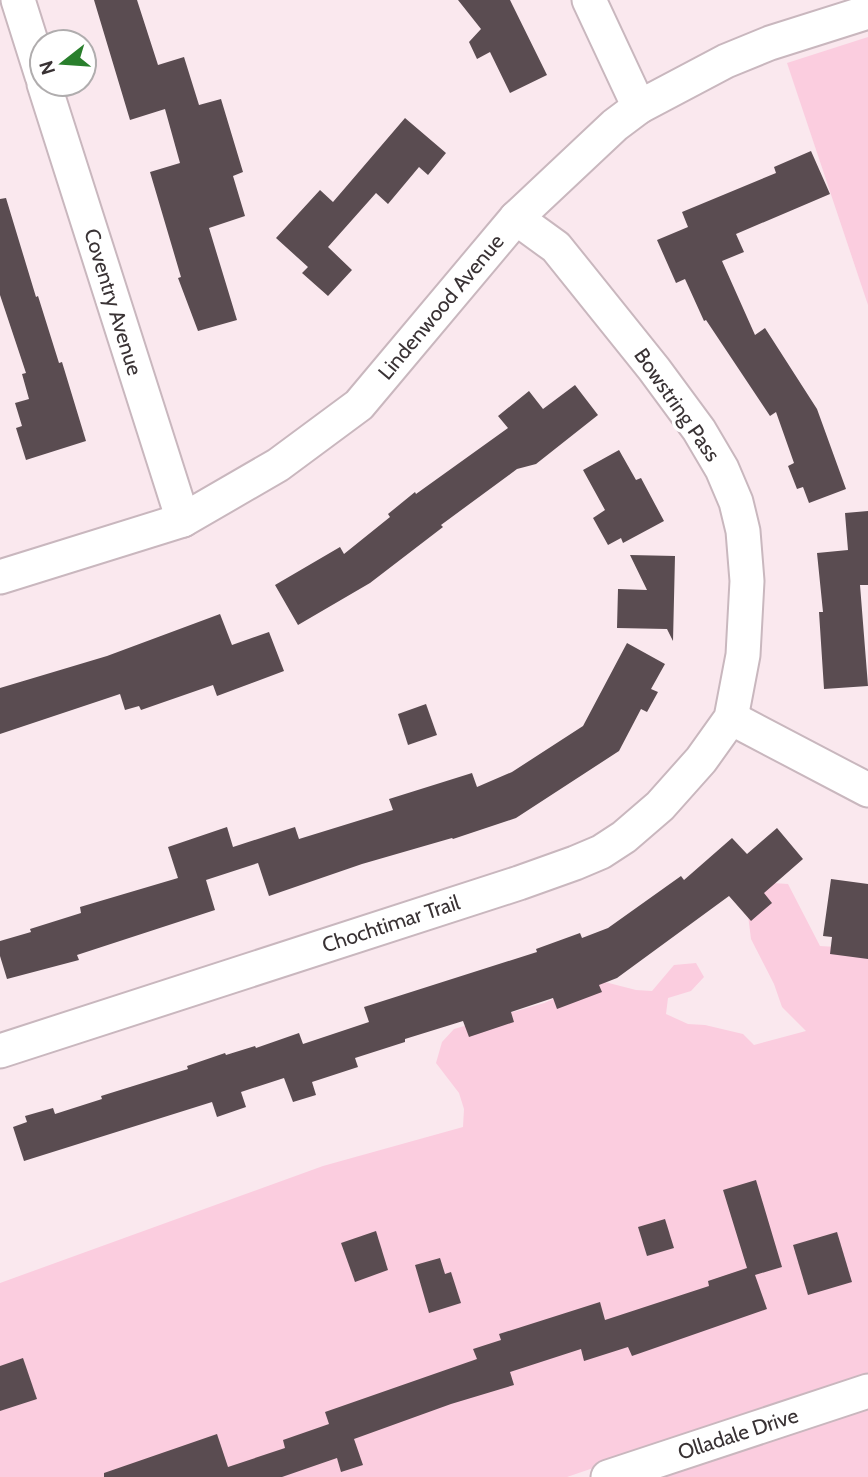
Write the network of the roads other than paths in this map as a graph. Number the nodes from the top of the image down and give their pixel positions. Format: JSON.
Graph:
{"nodes":[{"id":1,"x":18,"y":0,"type":"edge"},
{"id":2,"x":589,"y":0,"type":"edge"},
{"id":3,"x":868,"y":12,"type":"edge"},
{"id":4,"x":28,"y":32,"type":"edge"},
{"id":5,"x":48,"y":98,"type":"edge"},
{"id":6,"x":639,"y":107,"type":"junction"},
{"id":7,"x":516,"y":218,"type":"junction"},
{"id":8,"x":183,"y":520,"type":"junction"},
{"id":9,"x":0,"y":577,"type":"edge"},
{"id":10,"x":731,"y":718,"type":"junction"},
{"id":11,"x":868,"y":790,"type":"edge"},
{"id":12,"x":0,"y":1051,"type":"edge"},
{"id":13,"x":868,"y":1391,"type":"edge"},
{"id":14,"x":608,"y":1477,"type":"edge"}],
"edges":[{"from":1,"to":4,"type":"street"},
{"from":2,"to":6,"type":"street"},
{"from":3,"to":6,"type":"street","name":"Lindenwood Avenue"},
{"from":5,"to":8,"type":"street","name":"Coventry Avenue"},
{"from":6,"to":7,"type":"street","name":"Lindenwood Avenue"},
{"from":7,"to":8,"type":"street","name":"Lindenwood Avenue"},
{"from":7,"to":10,"type":"street","name":"Bowstring Pass"},
{"from":8,"to":9,"type":"street","name":"Lindenwood Avenue"},
{"from":10,"to":11,"type":"street"},
{"from":10,"to":12,"type":"street","name":"Chochtimar Trail"},
{"from":13,"to":14,"type":"street","name":"Olladale Drive"}]}
